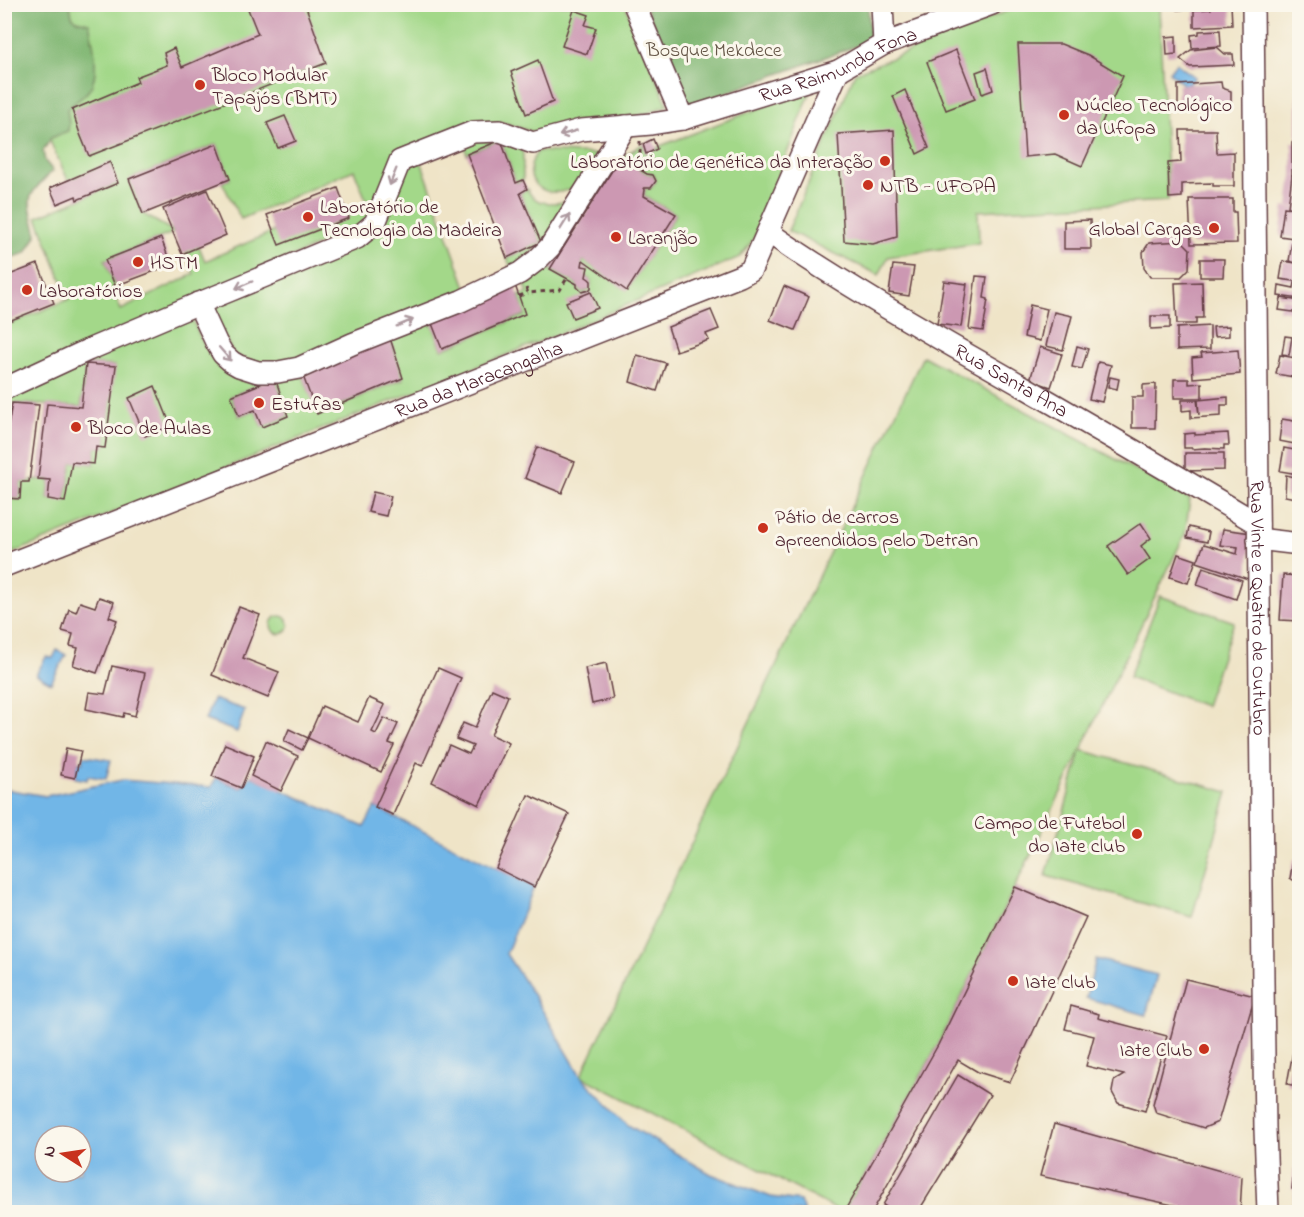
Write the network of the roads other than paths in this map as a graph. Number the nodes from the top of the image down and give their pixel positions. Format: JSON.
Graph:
{"nodes":[{"id":1,"x":634,"y":4,"type":"edge"},
{"id":2,"x":882,"y":4,"type":"edge"},
{"id":3,"x":992,"y":4,"type":"edge"},
{"id":4,"x":1253,"y":4,"type":"edge"},
{"id":5,"x":884,"y":44,"type":"junction"},
{"id":6,"x":838,"y":71,"type":"junction"},
{"id":7,"x":682,"y":119,"type":"junction"},
{"id":8,"x":626,"y":126,"type":"junction"},
{"id":9,"x":768,"y":232,"type":"junction"},
{"id":10,"x":198,"y":303,"type":"junction"},
{"id":11,"x":4,"y":389,"type":"edge"},
{"id":12,"x":1258,"y":532,"type":"junction"},
{"id":13,"x":1299,"y":544,"type":"edge"},
{"id":14,"x":4,"y":566,"type":"edge"},
{"id":15,"x":1268,"y":1212,"type":"edge"}],
"edges":[{"from":1,"to":7,"type":"street"},
{"from":2,"to":5,"type":"street"},
{"from":3,"to":5,"type":"street","name":"Rua Raimundo Fona"},
{"from":4,"to":12,"type":"street","name":"Rua Vinte e Quatro de Outubro"},
{"from":5,"to":6,"type":"street","name":"Rua Raimundo Fona"},
{"from":6,"to":7,"type":"street","name":"Rua Raimundo Fona"},
{"from":6,"to":9,"type":"street","name":"Rua da Maracangalha"},
{"from":7,"to":8,"type":"street","name":"Rua Raimundo Fona"},
{"from":8,"to":10,"type":"street","name":"Rua Raimundo Fona","one_way":true},
{"from":10,"to":8,"type":"street","one_way":true},
{"from":9,"to":12,"type":"street","name":"Rua Santa Ana"},
{"from":9,"to":14,"type":"street","name":"Rua da Maracangalha"},
{"from":10,"to":11,"type":"street","name":"Rua Raimundo Fona"},
{"from":12,"to":13,"type":"street"},
{"from":12,"to":15,"type":"street","name":"Rua Vinte e Quatro de Outubro"}]}
